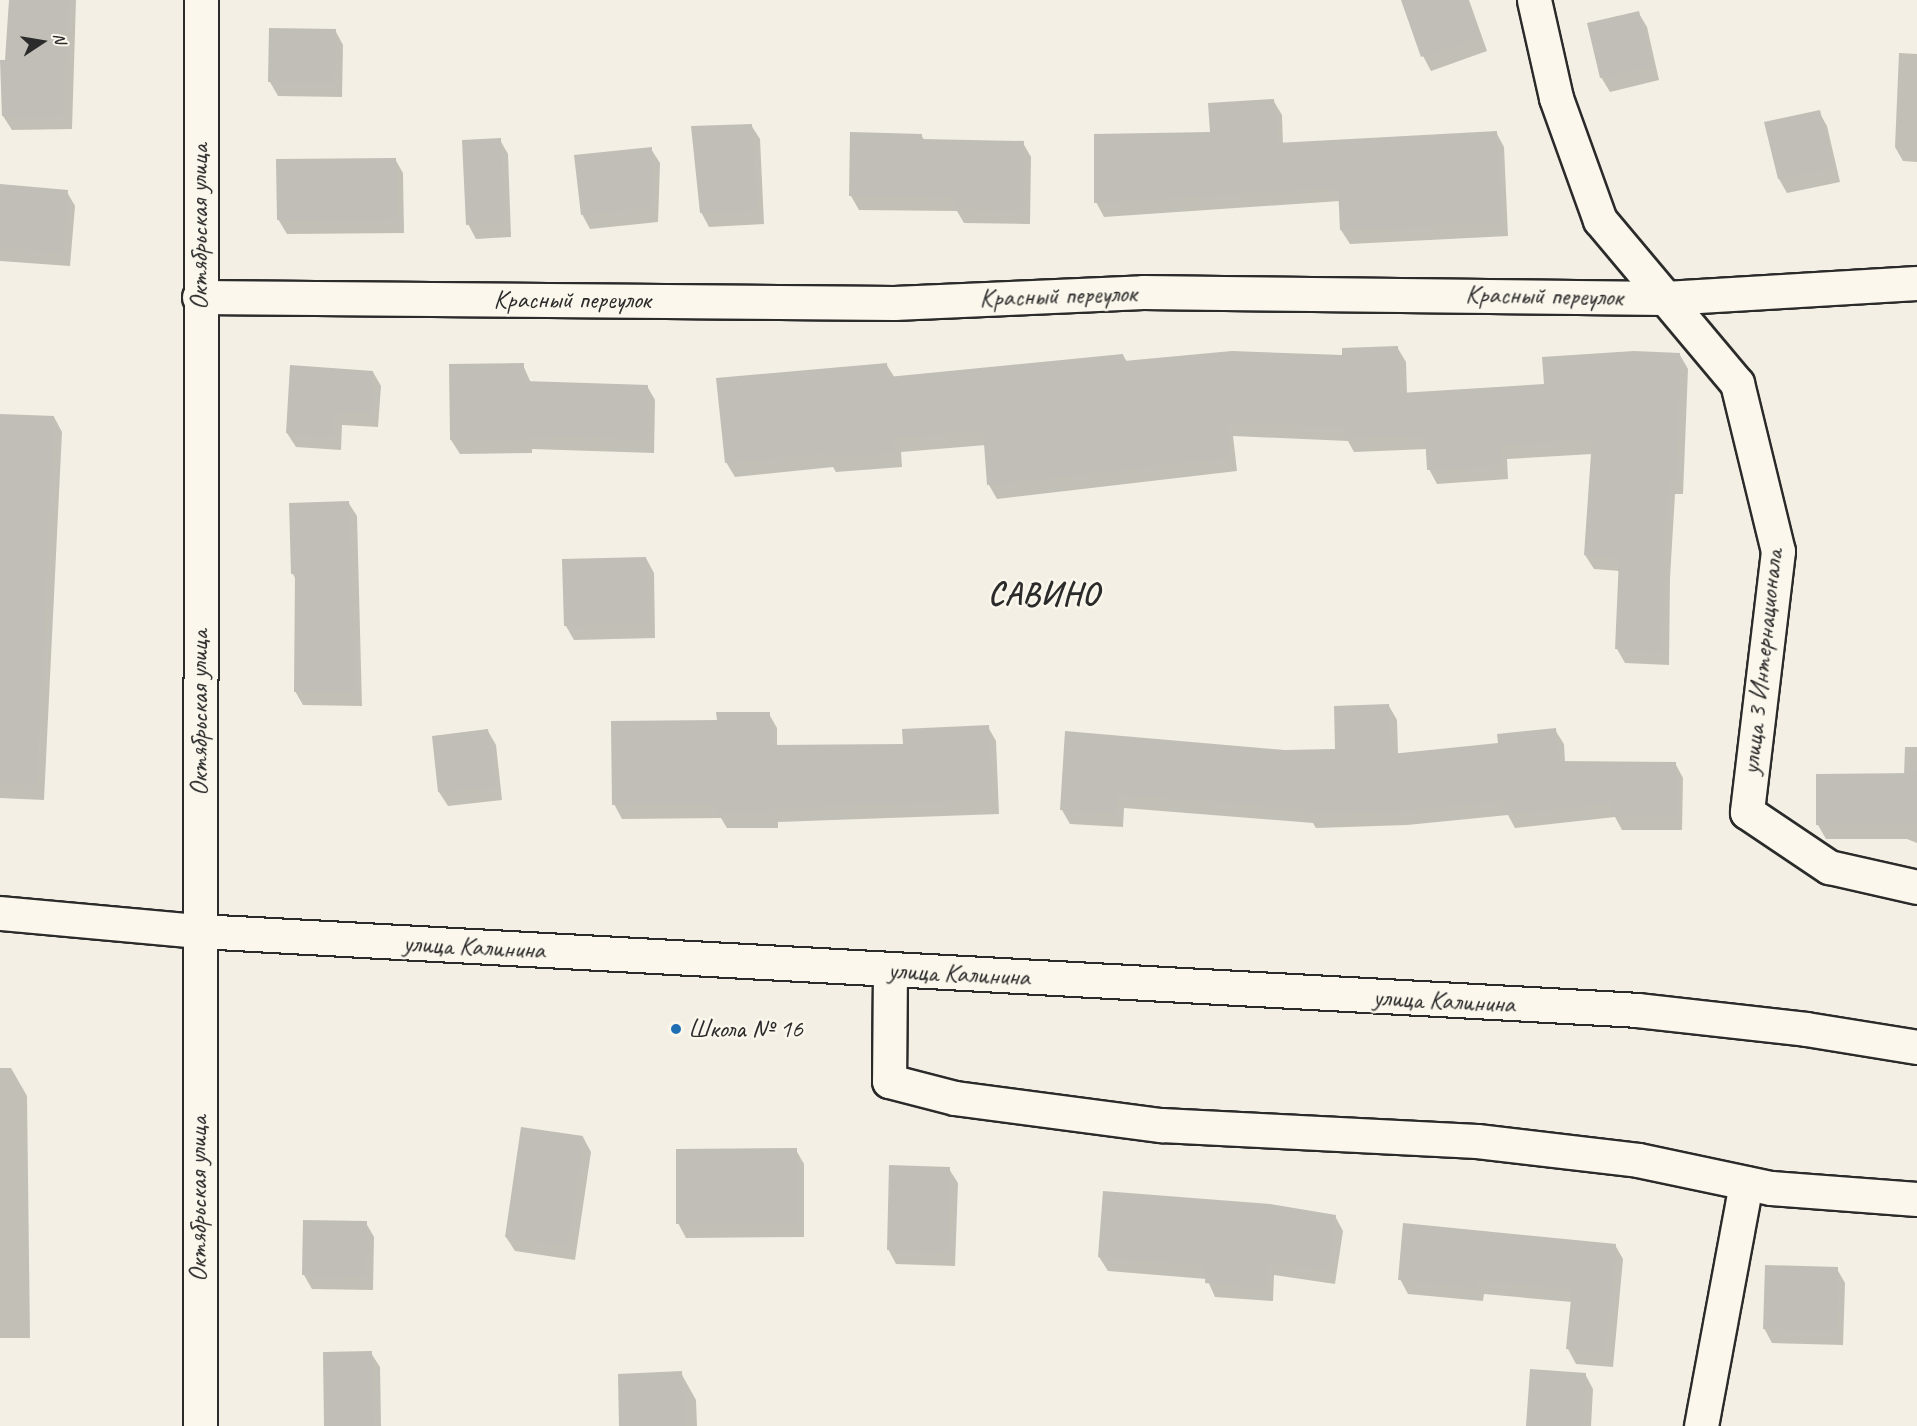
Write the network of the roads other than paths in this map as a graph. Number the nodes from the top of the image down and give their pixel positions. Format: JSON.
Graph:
{"nodes":[{"id":1,"x":201,"y":0,"type":"edge"},
{"id":2,"x":1534,"y":0,"type":"edge"},
{"id":3,"x":1917,"y":283,"type":"edge"},
{"id":4,"x":199,"y":297,"type":"junction"},
{"id":5,"x":1665,"y":298,"type":"junction"},
{"id":6,"x":1917,"y":887,"type":"edge"},
{"id":7,"x":0,"y":913,"type":"edge"},
{"id":8,"x":199,"y":931,"type":"junction"},
{"id":9,"x":890,"y":970,"type":"junction"},
{"id":10,"x":1917,"y":1047,"type":"edge"},
{"id":11,"x":1746,"y":1183,"type":"junction"},
{"id":12,"x":1917,"y":1199,"type":"edge"},
{"id":13,"x":200,"y":1426,"type":"edge"},
{"id":14,"x":1701,"y":1426,"type":"edge"}],
"edges":[{"from":1,"to":4,"type":"street","name":"Октябрьская улица"},
{"from":2,"to":5,"type":"street","name":"улица 3 Интернационала"},
{"from":3,"to":5,"type":"street","name":"Красный переулок"},
{"from":4,"to":5,"type":"street","name":"Красный переулок"},
{"from":4,"to":8,"type":"street","name":"Октябрьская улица"},
{"from":5,"to":6,"type":"street","name":"улица 3 Интернационала"},
{"from":7,"to":8,"type":"street","name":"улица Калинина"},
{"from":8,"to":9,"type":"street","name":"улица Калинина"},
{"from":8,"to":13,"type":"street","name":"Октябрьская улица"},
{"from":9,"to":10,"type":"street","name":"улица Калинина"},
{"from":9,"to":11,"type":"street"},
{"from":11,"to":12,"type":"street"},
{"from":11,"to":14,"type":"street"}]}
